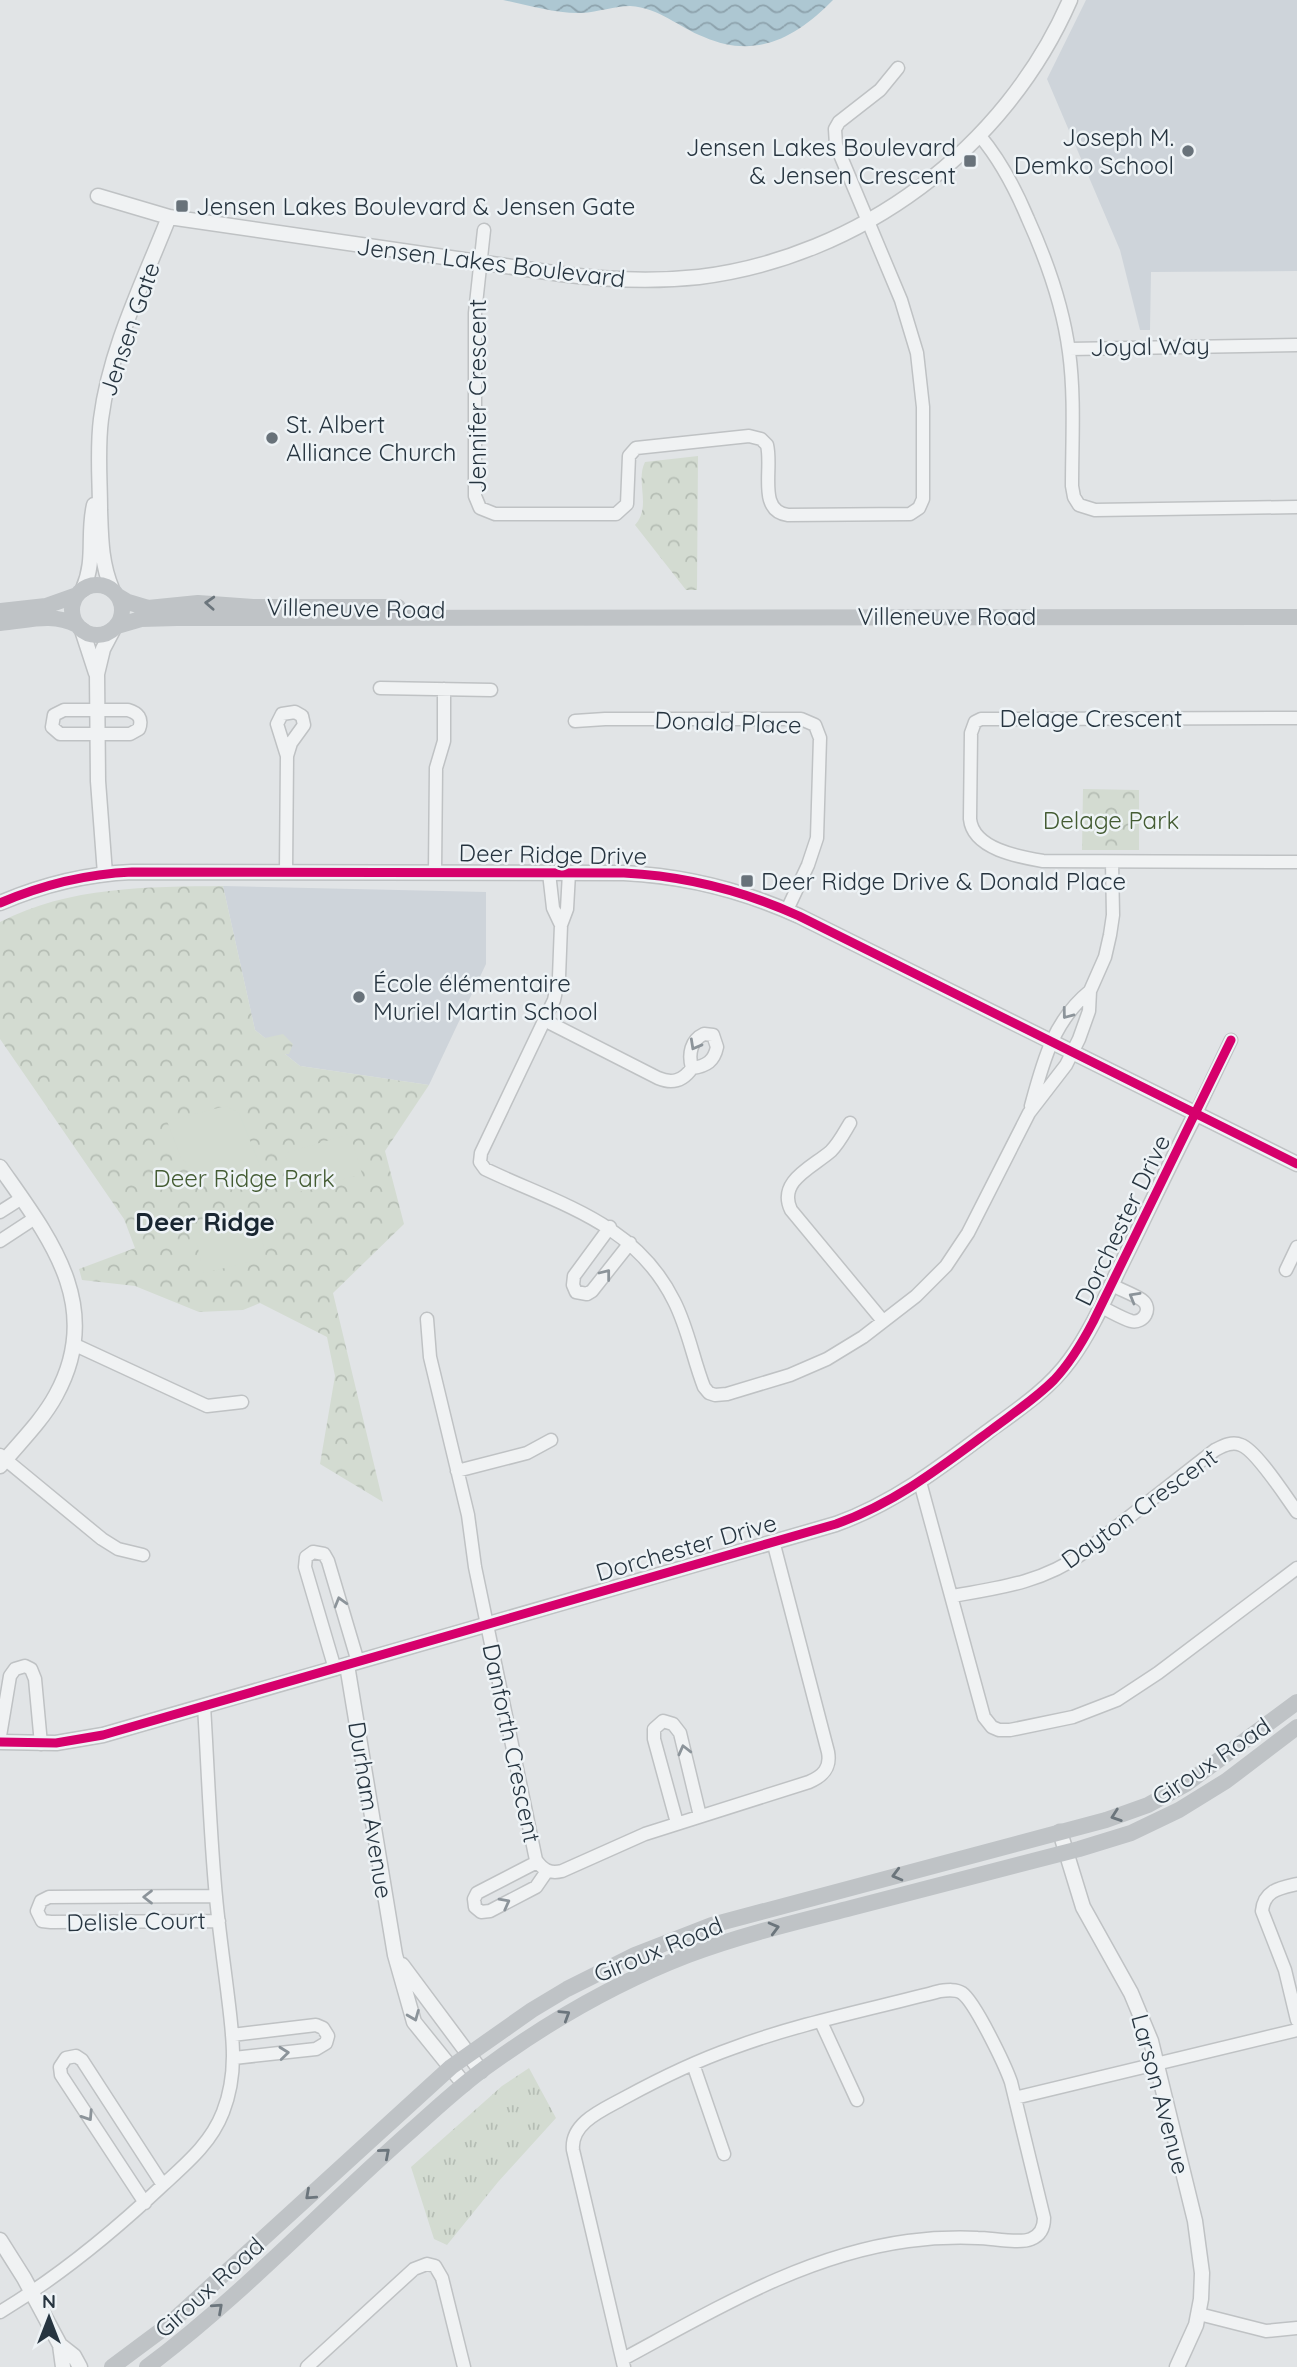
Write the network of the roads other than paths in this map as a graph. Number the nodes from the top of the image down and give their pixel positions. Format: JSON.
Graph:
{"nodes":[{"id":1,"x":1070,"y":0,"type":"edge"},
{"id":2,"x":898,"y":68,"type":"dead end"},
{"id":3,"x":979,"y":136,"type":"junction"},
{"id":4,"x":98,"y":196,"type":"dead end"},
{"id":5,"x":169,"y":217,"type":"junction"},
{"id":6,"x":867,"y":220,"type":"junction"},
{"id":7,"x":484,"y":230,"type":"dead end"},
{"id":8,"x":480,"y":262,"type":"junction"},
{"id":9,"x":1297,"y":345,"type":"edge"},
{"id":10,"x":1069,"y":348,"type":"junction"},
{"id":11,"x":98,"y":486,"type":"junction"},
{"id":12,"x":1297,"y":507,"type":"edge"},
{"id":13,"x":80,"y":592,"type":"junction"},
{"id":14,"x":115,"y":592,"type":"junction"},
{"id":15,"x":0,"y":611,"type":"edge"},
{"id":16,"x":597,"y":616,"type":"junction"},
{"id":17,"x":1297,"y":617,"type":"edge"},
{"id":18,"x":0,"y":623,"type":"edge"},
{"id":19,"x":79,"y":628,"type":"junction"},
{"id":20,"x":115,"y":628,"type":"junction"},
{"id":21,"x":97,"y":674,"type":"junction"},
{"id":22,"x":380,"y":688,"type":"dead end"},
{"id":23,"x":444,"y":689,"type":"junction"},
{"id":24,"x":491,"y":690,"type":"dead end"},
{"id":25,"x":97,"y":710,"type":"junction"},
{"id":26,"x":1297,"y":718,"type":"edge"},
{"id":27,"x":575,"y":721,"type":"dead end"},
{"id":28,"x":97,"y":734,"type":"junction"},
{"id":29,"x":287,"y":755,"type":"dead end"},
{"id":30,"x":1112,"y":862,"type":"junction"},
{"id":31,"x":1297,"y":862,"type":"edge"},
{"id":32,"x":286,"y":872,"type":"junction"},
{"id":33,"x":435,"y":872,"type":"junction"},
{"id":34,"x":550,"y":873,"type":"junction"},
{"id":35,"x":569,"y":873,"type":"junction"},
{"id":36,"x":105,"y":874,"type":"junction"},
{"id":37,"x":0,"y":903,"type":"edge"},
{"id":38,"x":788,"y":911,"type":"junction"},
{"id":39,"x":561,"y":925,"type":"junction"},
{"id":40,"x":1090,"y":991,"type":"junction"},
{"id":41,"x":545,"y":1021,"type":"junction"},
{"id":42,"x":1231,"y":1040,"type":"dead end"},
{"id":43,"x":1051,"y":1041,"type":"junction"},
{"id":44,"x":1073,"y":1052,"type":"junction"},
{"id":45,"x":692,"y":1068,"type":"dead end"},
{"id":46,"x":1029,"y":1113,"type":"junction"},
{"id":47,"x":1196,"y":1113,"type":"junction"},
{"id":48,"x":850,"y":1123,"type":"dead end"},
{"id":49,"x":1297,"y":1164,"type":"edge"},
{"id":50,"x":0,"y":1167,"type":"edge"},
{"id":51,"x":22,"y":1198,"type":"junction"},
{"id":52,"x":0,"y":1212,"type":"edge"},
{"id":53,"x":35,"y":1218,"type":"junction"},
{"id":54,"x":610,"y":1227,"type":"junction"},
{"id":55,"x":0,"y":1241,"type":"edge"},
{"id":56,"x":629,"y":1243,"type":"junction"},
{"id":57,"x":1297,"y":1247,"type":"edge"},
{"id":58,"x":1286,"y":1270,"type":"dead end"},
{"id":59,"x":1112,"y":1285,"type":"junction"},
{"id":60,"x":1101,"y":1307,"type":"junction"},
{"id":61,"x":427,"y":1319,"type":"dead end"},
{"id":62,"x":883,"y":1321,"type":"junction"},
{"id":63,"x":74,"y":1344,"type":"junction"},
{"id":64,"x":243,"y":1402,"type":"dead end"},
{"id":65,"x":551,"y":1440,"type":"dead end"},
{"id":66,"x":2,"y":1460,"type":"edge"},
{"id":67,"x":457,"y":1471,"type":"junction"},
{"id":68,"x":920,"y":1482,"type":"junction"},
{"id":69,"x":1297,"y":1512,"type":"edge"},
{"id":70,"x":773,"y":1541,"type":"junction"},
{"id":71,"x":144,"y":1555,"type":"dead end"},
{"id":72,"x":1297,"y":1568,"type":"edge"},
{"id":73,"x":952,"y":1596,"type":"junction"},
{"id":74,"x":487,"y":1625,"type":"junction"},
{"id":75,"x":347,"y":1666,"type":"junction"},
{"id":76,"x":1297,"y":1702,"type":"edge"},
{"id":77,"x":204,"y":1706,"type":"junction"},
{"id":78,"x":1297,"y":1727,"type":"edge"},
{"id":79,"x":0,"y":1736,"type":"edge"},
{"id":80,"x":0,"y":1742,"type":"edge"},
{"id":81,"x":41,"y":1744,"type":"junction"},
{"id":82,"x":700,"y":1816,"type":"junction"},
{"id":83,"x":677,"y":1823,"type":"junction"},
{"id":84,"x":1060,"y":1832,"type":"junction"},
{"id":85,"x":1065,"y":1852,"type":"junction"},
{"id":86,"x":542,"y":1866,"type":"junction"},
{"id":87,"x":1297,"y":1884,"type":"edge"},
{"id":88,"x":216,"y":1896,"type":"junction"},
{"id":89,"x":219,"y":1921,"type":"junction"},
{"id":90,"x":395,"y":1955,"type":"junction"},
{"id":91,"x":1297,"y":2020,"type":"edge"},
{"id":92,"x":821,"y":2022,"type":"junction"},
{"id":93,"x":1297,"y":2030,"type":"edge"},
{"id":94,"x":232,"y":2035,"type":"junction"},
{"id":95,"x":467,"y":2054,"type":"junction"},
{"id":96,"x":234,"y":2058,"type":"junction"},
{"id":97,"x":693,"y":2064,"type":"junction"},
{"id":98,"x":1157,"y":2064,"type":"junction"},
{"id":99,"x":451,"y":2067,"type":"junction"},
{"id":100,"x":481,"y":2071,"type":"junction"},
{"id":101,"x":464,"y":2084,"type":"junction"},
{"id":102,"x":1015,"y":2098,"type":"junction"},
{"id":103,"x":858,"y":2100,"type":"dead end"},
{"id":104,"x":724,"y":2154,"type":"dead end"},
{"id":105,"x":163,"y":2186,"type":"junction"},
{"id":106,"x":145,"y":2203,"type":"junction"},
{"id":107,"x":0,"y":2240,"type":"edge"},
{"id":108,"x":32,"y":2292,"type":"junction"},
{"id":109,"x":0,"y":2312,"type":"edge"},
{"id":110,"x":1199,"y":2314,"type":"junction"},
{"id":111,"x":1297,"y":2328,"type":"edge"},
{"id":112,"x":60,"y":2345,"type":"junction"},
{"id":113,"x":623,"y":2363,"type":"edge"},
{"id":114,"x":63,"y":2367,"type":"edge"},
{"id":115,"x":80,"y":2367,"type":"edge"},
{"id":116,"x":112,"y":2367,"type":"edge"},
{"id":117,"x":147,"y":2367,"type":"edge"},
{"id":118,"x":307,"y":2367,"type":"edge"},
{"id":119,"x":464,"y":2367,"type":"edge"},
{"id":120,"x":1177,"y":2367,"type":"edge"}],
"edges":[{"from":1,"to":3,"type":"street","name":"Jensen Lakes Boulevard"},
{"from":2,"to":6,"type":"street"},
{"from":3,"to":6,"type":"street","name":"Jensen Lakes Boulevard"},
{"from":3,"to":10,"type":"street","name":"Joyal Way"},
{"from":4,"to":5,"type":"street","name":"Jensen Lakes Boulevard"},
{"from":5,"to":8,"type":"street","name":"Jensen Lakes Boulevard"},
{"from":5,"to":11,"type":"street","name":"Jensen Gate"},
{"from":6,"to":8,"type":"street","name":"Jensen Lakes Boulevard"},
{"from":6,"to":8,"type":"street","name":"Jennifer Crescent"},
{"from":7,"to":8,"type":"street"},
{"from":9,"to":10,"type":"street","name":"Joyal Way"},
{"from":10,"to":12,"type":"street"},
{"from":11,"to":13,"type":"street","name":"Jensen Gate"},
{"from":11,"to":14,"type":"street","name":"Jensen Gate"},
{"from":13,"to":14,"type":"main road"},
{"from":13,"to":15,"type":"main road"},
{"from":13,"to":19,"type":"main road"},
{"from":16,"to":14,"type":"main road","name":"Villeneuve Road","one_way":true},
{"from":14,"to":20,"type":"main road"},
{"from":16,"to":17,"type":"main road","name":"Villeneuve Road"},
{"from":16,"to":20,"type":"main road","name":"Villeneuve Road"},
{"from":18,"to":19,"type":"main road"},
{"from":19,"to":20,"type":"main road"},
{"from":19,"to":21,"type":"street"},
{"from":20,"to":21,"type":"street"},
{"from":21,"to":25,"type":"street"},
{"from":22,"to":23,"type":"street"},
{"from":23,"to":24,"type":"street"},
{"from":23,"to":33,"type":"street"},
{"from":25,"to":28,"type":"street"},
{"from":25,"to":28,"type":"street"},
{"from":25,"to":28,"type":"street"},
{"from":26,"to":30,"type":"street","name":"Delage Crescent"},
{"from":27,"to":38,"type":"street","name":"Donald Place"},
{"from":28,"to":36,"type":"street"},
{"from":29,"to":32,"type":"street"},
{"from":30,"to":31,"type":"street","name":"Delage Crescent"},
{"from":30,"to":40,"type":"street"},
{"from":32,"to":33,"type":"street","name":"Deer Ridge Drive"},
{"from":32,"to":36,"type":"street","name":"Deer Ridge Drive"},
{"from":33,"to":34,"type":"street","name":"Deer Ridge Drive"},
{"from":34,"to":35,"type":"street","name":"Deer Ridge Drive"},
{"from":34,"to":39,"type":"street"},
{"from":35,"to":38,"type":"street","name":"Deer Ridge Drive"},
{"from":35,"to":39,"type":"street"},
{"from":36,"to":37,"type":"street","name":"Deer Ridge Drive"},
{"from":38,"to":43,"type":"street","name":"Deer Ridge Drive"},
{"from":39,"to":41,"type":"street"},
{"from":40,"to":43,"type":"street","one_way":true},
{"from":40,"to":44,"type":"street"},
{"from":41,"to":45,"type":"street"},
{"from":41,"to":54,"type":"street"},
{"from":42,"to":47,"type":"street"},
{"from":43,"to":44,"type":"street","name":"Deer Ridge Drive"},
{"from":43,"to":46,"type":"street"},
{"from":44,"to":46,"type":"street"},
{"from":44,"to":47,"type":"street","name":"Deer Ridge Drive"},
{"from":46,"to":62,"type":"street"},
{"from":47,"to":49,"type":"street","name":"Deer Ridge Drive"},
{"from":47,"to":59,"type":"street","name":"Dorchester Drive"},
{"from":48,"to":62,"type":"street"},
{"from":50,"to":51,"type":"street"},
{"from":51,"to":52,"type":"street"},
{"from":51,"to":53,"type":"street"},
{"from":53,"to":55,"type":"street"},
{"from":53,"to":63,"type":"street"},
{"from":54,"to":56,"type":"street"},
{"from":54,"to":56,"type":"street","one_way":true},
{"from":56,"to":62,"type":"street"},
{"from":57,"to":58,"type":"street"},
{"from":59,"to":60,"type":"street","name":"Dorchester Drive"},
{"from":60,"to":59,"type":"street","name":"Dorchester Drive","one_way":true},
{"from":60,"to":68,"type":"street","name":"Dorchester Drive"},
{"from":61,"to":67,"type":"street","name":"Danforth Crescent"},
{"from":63,"to":64,"type":"street"},
{"from":63,"to":66,"type":"street"},
{"from":65,"to":67,"type":"street"},
{"from":66,"to":71,"type":"street"},
{"from":67,"to":74,"type":"street","name":"Danforth Crescent"},
{"from":68,"to":70,"type":"street","name":"Dorchester Drive"},
{"from":68,"to":73,"type":"street"},
{"from":69,"to":73,"type":"street","name":"Dayton Crescent"},
{"from":70,"to":74,"type":"street","name":"Dorchester Drive"},
{"from":70,"to":82,"type":"street","name":"Danforth Crescent"},
{"from":72,"to":73,"type":"street"},
{"from":74,"to":75,"type":"street","name":"Dorchester Drive"},
{"from":74,"to":86,"type":"street","name":"Danforth Crescent"},
{"from":75,"to":75,"type":"street","one_way":true},
{"from":75,"to":77,"type":"street","name":"Dorchester Drive"},
{"from":75,"to":90,"type":"street","name":"Durham Avenue"},
{"from":76,"to":84,"type":"main road","name":"Giroux Road","one_way":true},
{"from":77,"to":81,"type":"street","name":"Dorchester Drive"},
{"from":77,"to":88,"type":"street"},
{"from":78,"to":85,"type":"main road","name":"Giroux Road"},
{"from":79,"to":81,"type":"street"},
{"from":80,"to":81,"type":"street","name":"Dorchester Drive"},
{"from":82,"to":83,"type":"street","name":"Danforth Crescent"},
{"from":82,"to":83,"type":"street","one_way":true},
{"from":83,"to":86,"type":"street","name":"Danforth Crescent"},
{"from":84,"to":85,"type":"street","name":"Larson Avenue"},
{"from":84,"to":95,"type":"main road","name":"Giroux Road","one_way":true},
{"from":85,"to":98,"type":"street","name":"Larson Avenue"},
{"from":100,"to":85,"type":"main road","name":"Giroux Road","one_way":true},
{"from":86,"to":86,"type":"street","name":"Danforth Crescent","one_way":true},
{"from":87,"to":91,"type":"street"},
{"from":88,"to":89,"type":"street"},
{"from":88,"to":89,"type":"street","name":"Delisle Court","one_way":true},
{"from":89,"to":94,"type":"street"},
{"from":90,"to":95,"type":"street","name":"Durham Avenue"},
{"from":90,"to":99,"type":"street","name":"Durham Avenue","one_way":true},
{"from":92,"to":97,"type":"street"},
{"from":92,"to":102,"type":"street"},
{"from":92,"to":103,"type":"street"},
{"from":93,"to":98,"type":"street"},
{"from":94,"to":96,"type":"street"},
{"from":96,"to":94,"type":"street","one_way":true},
{"from":95,"to":99,"type":"main road","name":"Giroux Road"},
{"from":95,"to":100,"type":"street","name":"Durham Avenue"},
{"from":96,"to":105,"type":"street"},
{"from":97,"to":104,"type":"street"},
{"from":97,"to":113,"type":"street"},
{"from":98,"to":102,"type":"street"},
{"from":98,"to":110,"type":"street","name":"Larson Avenue"},
{"from":99,"to":101,"type":"street","name":"Durham Avenue"},
{"from":99,"to":116,"type":"main road","name":"Giroux Road","one_way":true},
{"from":100,"to":101,"type":"main road","name":"Giroux Road"},
{"from":117,"to":101,"type":"main road","name":"Giroux Road","one_way":true},
{"from":102,"to":113,"type":"street"},
{"from":105,"to":106,"type":"street"},
{"from":105,"to":106,"type":"street","one_way":true},
{"from":106,"to":108,"type":"street"},
{"from":107,"to":108,"type":"street"},
{"from":108,"to":109,"type":"street"},
{"from":108,"to":112,"type":"street"},
{"from":110,"to":111,"type":"street"},
{"from":110,"to":120,"type":"street","name":"Larson Avenue"},
{"from":112,"to":114,"type":"street"},
{"from":112,"to":115,"type":"street"},
{"from":118,"to":119,"type":"street"}]}
